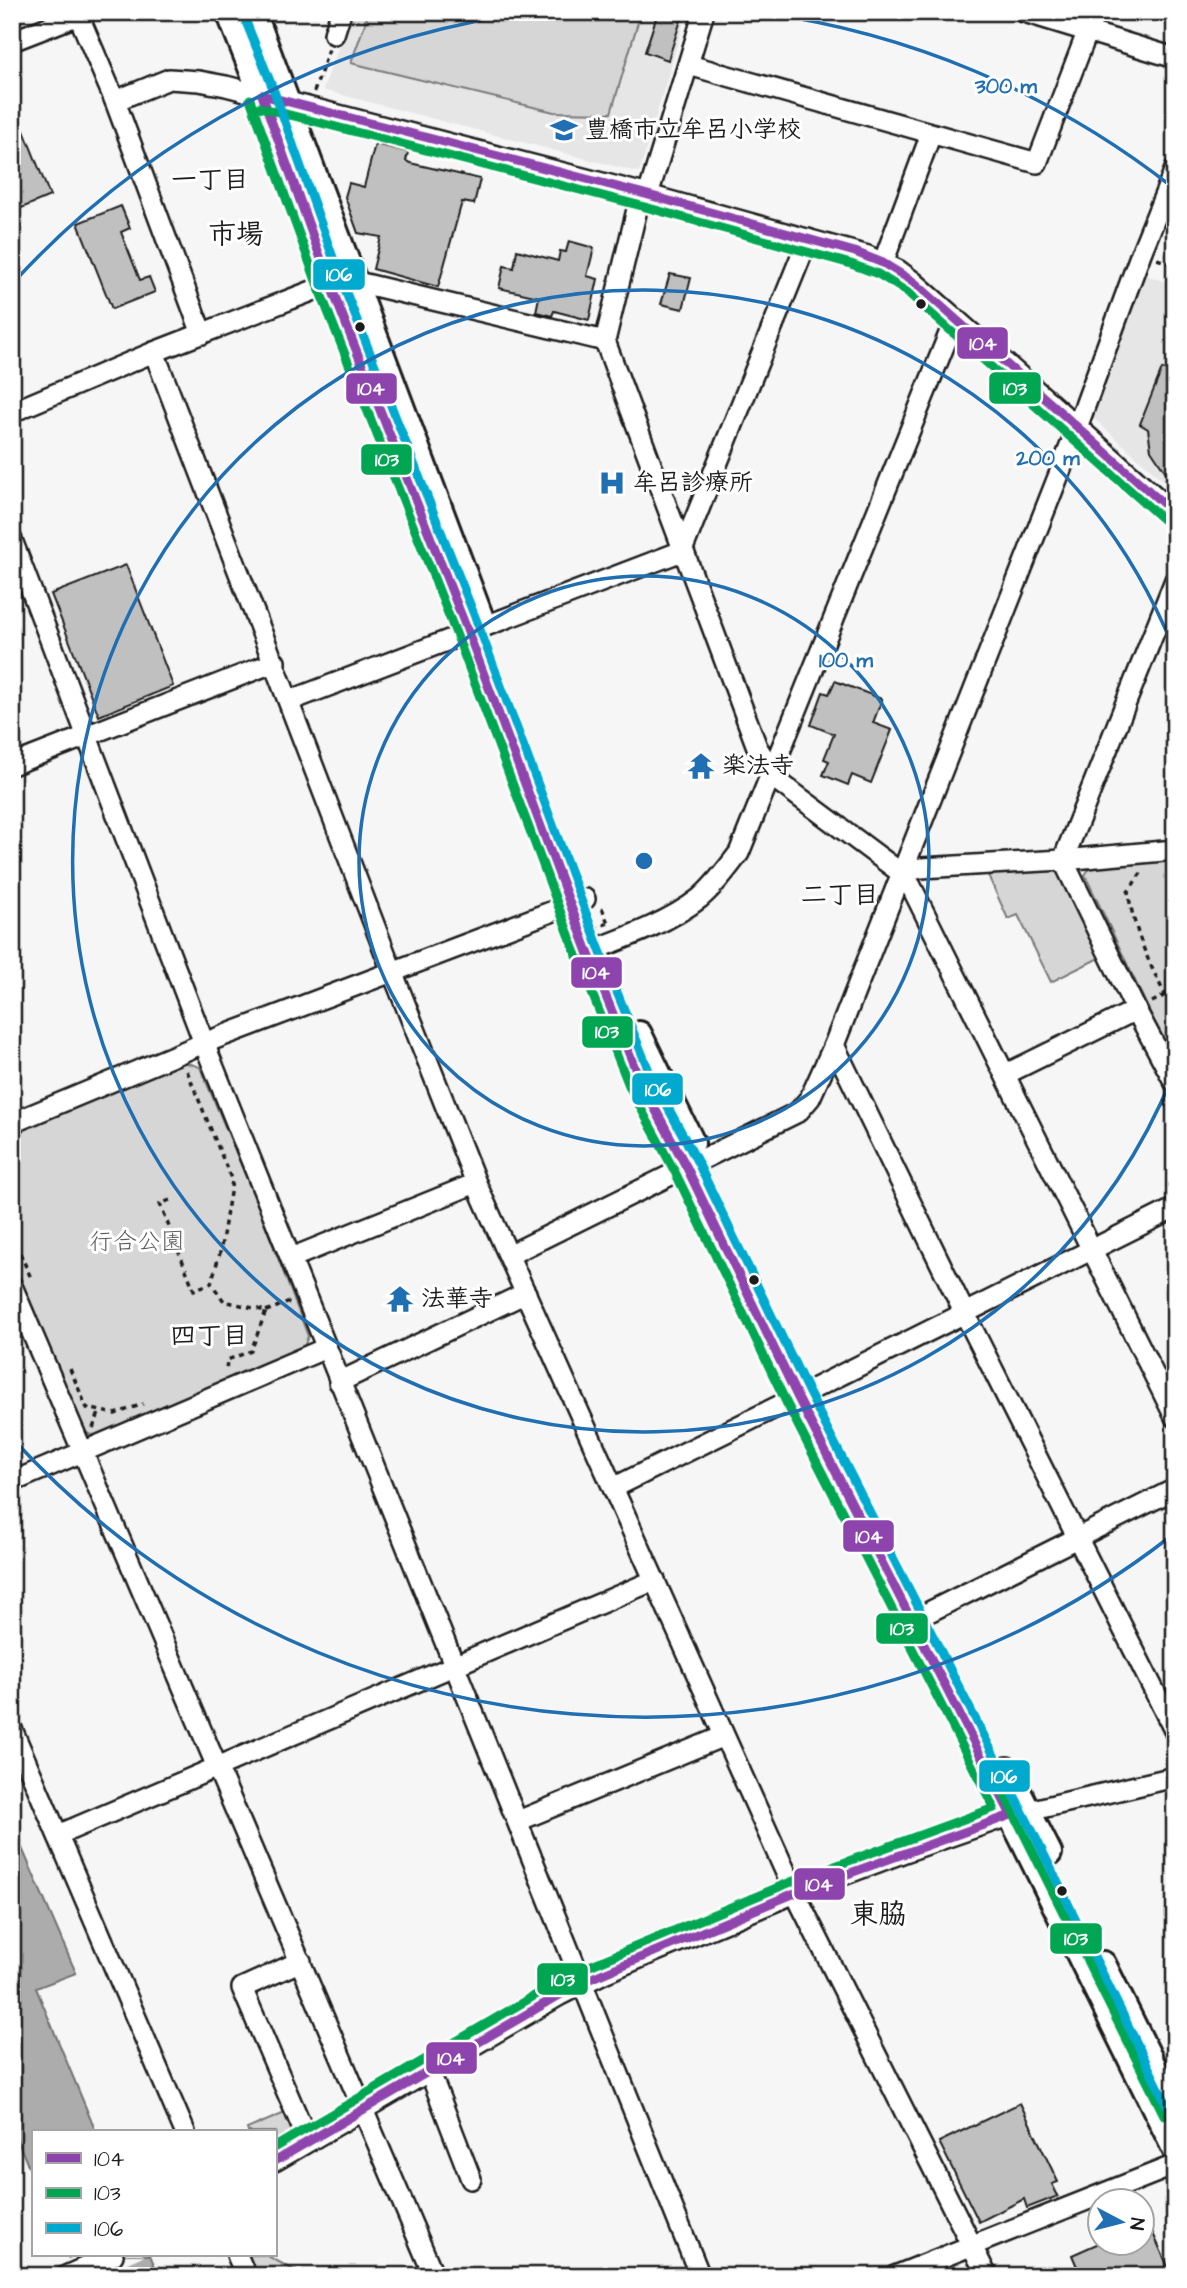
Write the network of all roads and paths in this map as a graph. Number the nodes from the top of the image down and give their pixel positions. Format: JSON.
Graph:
{"nodes":[{"id":1,"x":229,"y":12,"type":"edge"},
{"id":2,"x":253,"y":12,"type":"edge"},
{"id":3,"x":341,"y":12,"type":"edge"},
{"id":4,"x":704,"y":12,"type":"edge"},
{"id":5,"x":1024,"y":12,"type":"edge"},
{"id":6,"x":1095,"y":12,"type":"edge"},
{"id":7,"x":78,"y":14,"type":"edge"},
{"id":8,"x":1087,"y":32,"type":"junction"},
{"id":9,"x":334,"y":34,"type":"joint"},
{"id":10,"x":12,"y":41,"type":"edge"},
{"id":11,"x":1175,"y":58,"type":"edge"},
{"id":12,"x":689,"y":65,"type":"junction"},
{"id":13,"x":313,"y":94,"type":"dead end"},
{"id":14,"x":262,"y":95,"type":"junction"},
{"id":15,"x":115,"y":100,"type":"junction"},
{"id":16,"x":286,"y":102,"type":"junction"},
{"id":17,"x":931,"y":134,"type":"junction"},
{"id":18,"x":1175,"y":169,"type":"edge"},
{"id":19,"x":645,"y":194,"type":"junction"},
{"id":20,"x":808,"y":239,"type":"junction"},
{"id":21,"x":1158,"y":259,"type":"dead end"},
{"id":22,"x":883,"y":263,"type":"junction"},
{"id":23,"x":1175,"y":265,"type":"edge"},
{"id":24,"x":341,"y":283,"type":"junction"},
{"id":25,"x":956,"y":319,"type":"junction"},
{"id":26,"x":202,"y":334,"type":"junction"},
{"id":27,"x":605,"y":341,"type":"junction"},
{"id":28,"x":154,"y":352,"type":"junction"},
{"id":29,"x":12,"y":412,"type":"edge"},
{"id":30,"x":1077,"y":427,"type":"junction"},
{"id":31,"x":1175,"y":514,"type":"edge"},
{"id":32,"x":12,"y":540,"type":"edge"},
{"id":33,"x":682,"y":551,"type":"junction"},
{"id":34,"x":1175,"y":580,"type":"edge"},
{"id":35,"x":476,"y":630,"type":"junction"},
{"id":36,"x":275,"y":662,"type":"junction"},
{"id":37,"x":289,"y":701,"type":"junction"},
{"id":38,"x":87,"y":735,"type":"junction"},
{"id":39,"x":12,"y":765,"type":"edge"},
{"id":40,"x":771,"y":770,"type":"junction"},
{"id":41,"x":1175,"y":850,"type":"edge"},
{"id":42,"x":1063,"y":860,"type":"junction"},
{"id":43,"x":1152,"y":870,"type":"dead end"},
{"id":44,"x":901,"y":873,"type":"junction"},
{"id":45,"x":577,"y":902,"type":"junction"},
{"id":46,"x":566,"y":939,"type":"dead end"},
{"id":47,"x":600,"y":940,"type":"junction"},
{"id":48,"x":392,"y":971,"type":"junction"},
{"id":49,"x":1175,"y":990,"type":"edge"},
{"id":50,"x":1164,"y":994,"type":"junction"},
{"id":51,"x":1136,"y":1010,"type":"junction"},
{"id":52,"x":1175,"y":1014,"type":"edge"},
{"id":53,"x":204,"y":1044,"type":"junction"},
{"id":54,"x":834,"y":1045,"type":"junction"},
{"id":55,"x":187,"y":1071,"type":"dead end"},
{"id":56,"x":1006,"y":1074,"type":"junction"},
{"id":57,"x":1175,"y":1083,"type":"edge"},
{"id":58,"x":12,"y":1122,"type":"edge"},
{"id":59,"x":694,"y":1164,"type":"junction"},
{"id":60,"x":476,"y":1183,"type":"junction"},
{"id":61,"x":170,"y":1200,"type":"dead end"},
{"id":62,"x":1175,"y":1208,"type":"edge"},
{"id":63,"x":12,"y":1235,"type":"edge"},
{"id":64,"x":1091,"y":1249,"type":"junction"},
{"id":65,"x":509,"y":1255,"type":"junction"},
{"id":66,"x":291,"y":1258,"type":"junction"},
{"id":67,"x":211,"y":1283,"type":"junction"},
{"id":68,"x":34,"y":1284,"type":"dead end"},
{"id":69,"x":12,"y":1286,"type":"edge"},
{"id":70,"x":526,"y":1293,"type":"junction"},
{"id":71,"x":297,"y":1300,"type":"dead end"},
{"id":72,"x":266,"y":1311,"type":"junction"},
{"id":73,"x":964,"y":1312,"type":"junction"},
{"id":74,"x":326,"y":1348,"type":"junction"},
{"id":75,"x":66,"y":1359,"type":"dead end"},
{"id":76,"x":225,"y":1374,"type":"dead end"},
{"id":77,"x":339,"y":1382,"type":"junction"},
{"id":78,"x":805,"y":1395,"type":"junction"},
{"id":79,"x":152,"y":1400,"type":"dead end"},
{"id":80,"x":1175,"y":1417,"type":"edge"},
{"id":81,"x":83,"y":1452,"type":"junction"},
{"id":82,"x":12,"y":1482,"type":"edge"},
{"id":83,"x":613,"y":1488,"type":"junction"},
{"id":84,"x":1175,"y":1489,"type":"edge"},
{"id":85,"x":1077,"y":1538,"type":"junction"},
{"id":86,"x":655,"y":1580,"type":"junction"},
{"id":87,"x":918,"y":1617,"type":"junction"},
{"id":88,"x":454,"y":1665,"type":"junction"},
{"id":89,"x":12,"y":1729,"type":"edge"},
{"id":90,"x":1175,"y":1732,"type":"edge"},
{"id":91,"x":724,"y":1736,"type":"junction"},
{"id":92,"x":216,"y":1766,"type":"junction"},
{"id":93,"x":1175,"y":1777,"type":"edge"},
{"id":94,"x":1019,"y":1813,"type":"junction"},
{"id":95,"x":518,"y":1821,"type":"junction"},
{"id":96,"x":58,"y":1835,"type":"junction"},
{"id":97,"x":795,"y":1893,"type":"junction"},
{"id":98,"x":301,"y":1961,"type":"junction"},
{"id":99,"x":580,"y":1983,"type":"junction"},
{"id":100,"x":429,"y":2070,"type":"junction"},
{"id":101,"x":1167,"y":2099,"type":"edge"},
{"id":102,"x":362,"y":2109,"type":"junction"},
{"id":103,"x":184,"y":2130,"type":"edge"},
{"id":104,"x":308,"y":2141,"type":"junction"},
{"id":105,"x":1175,"y":2149,"type":"edge"},
{"id":106,"x":276,"y":2160,"type":"edge"},
{"id":107,"x":1175,"y":2165,"type":"edge"},
{"id":108,"x":471,"y":2179,"type":"dead end"},
{"id":109,"x":971,"y":2245,"type":"junction"},
{"id":110,"x":111,"y":2256,"type":"edge"},
{"id":111,"x":237,"y":2256,"type":"edge"},
{"id":112,"x":66,"y":2276,"type":"edge"},
{"id":113,"x":246,"y":2276,"type":"edge"},
{"id":114,"x":434,"y":2276,"type":"edge"},
{"id":115,"x":700,"y":2276,"type":"edge"},
{"id":116,"x":895,"y":2276,"type":"edge"},
{"id":117,"x":987,"y":2276,"type":"edge"}],
"edges":[{"from":1,"to":14,"type":"main road"},
{"from":2,"to":16,"type":"main road"},
{"from":3,"to":9,"type":"street"},
{"from":4,"to":12,"type":"street"},
{"from":5,"to":8,"type":"street"},
{"from":6,"to":8,"type":"street"},
{"from":7,"to":10,"type":"street"},
{"from":7,"to":15,"type":"street"},
{"from":8,"to":11,"type":"street"},
{"from":8,"to":17,"type":"street"},
{"from":9,"to":13,"type":"path"},
{"from":12,"to":17,"type":"street"},
{"from":12,"to":19,"type":"street"},
{"from":14,"to":15,"type":"street"},
{"from":14,"to":16,"type":"street"},
{"from":14,"to":24,"type":"main road"},
{"from":15,"to":26,"type":"street"},
{"from":16,"to":19,"type":"street"},
{"from":16,"to":24,"type":"main road"},
{"from":17,"to":22,"type":"street"},
{"from":18,"to":30,"type":"street"},
{"from":19,"to":20,"type":"street"},
{"from":19,"to":27,"type":"street"},
{"from":20,"to":22,"type":"street"},
{"from":20,"to":33,"type":"street"},
{"from":21,"to":23,"type":"path"},
{"from":22,"to":25,"type":"street"},
{"from":24,"to":26,"type":"street"},
{"from":24,"to":27,"type":"street"},
{"from":24,"to":35,"type":"main road"},
{"from":25,"to":30,"type":"street"},
{"from":25,"to":40,"type":"street"},
{"from":26,"to":28,"type":"street"},
{"from":27,"to":33,"type":"street"},
{"from":28,"to":29,"type":"street"},
{"from":28,"to":36,"type":"street"},
{"from":30,"to":31,"type":"street"},
{"from":30,"to":44,"type":"street"},
{"from":32,"to":38,"type":"street"},
{"from":33,"to":35,"type":"street"},
{"from":33,"to":40,"type":"street"},
{"from":34,"to":42,"type":"street"},
{"from":35,"to":37,"type":"street"},
{"from":35,"to":45,"type":"main road"},
{"from":36,"to":37,"type":"street"},
{"from":36,"to":38,"type":"street"},
{"from":37,"to":48,"type":"street"},
{"from":38,"to":39,"type":"street"},
{"from":38,"to":53,"type":"street"},
{"from":40,"to":44,"type":"street"},
{"from":40,"to":47,"type":"street"},
{"from":41,"to":42,"type":"street"},
{"from":42,"to":44,"type":"street"},
{"from":42,"to":51,"type":"street"},
{"from":43,"to":50,"type":"path"},
{"from":44,"to":54,"type":"street"},
{"from":44,"to":56,"type":"street"},
{"from":45,"to":47,"type":"main road"},
{"from":45,"to":48,"type":"street"},
{"from":46,"to":47,"type":"path","bridge":true},
{"from":47,"to":59,"type":"main road"},
{"from":48,"to":53,"type":"street"},
{"from":48,"to":60,"type":"street"},
{"from":49,"to":50,"type":"path"},
{"from":50,"to":51,"type":"path"},
{"from":50,"to":52,"type":"path"},
{"from":51,"to":56,"type":"street"},
{"from":51,"to":57,"type":"street"},
{"from":53,"to":58,"type":"street"},
{"from":53,"to":66,"type":"street"},
{"from":54,"to":59,"type":"street"},
{"from":54,"to":73,"type":"street"},
{"from":55,"to":67,"type":"path"},
{"from":56,"to":64,"type":"street"},
{"from":59,"to":65,"type":"street"},
{"from":59,"to":78,"type":"main road"},
{"from":60,"to":65,"type":"street"},
{"from":60,"to":66,"type":"street"},
{"from":61,"to":67,"type":"path"},
{"from":62,"to":64,"type":"street"},
{"from":63,"to":68,"type":"path"},
{"from":64,"to":73,"type":"street"},
{"from":64,"to":80,"type":"street"},
{"from":65,"to":70,"type":"street"},
{"from":66,"to":74,"type":"street"},
{"from":67,"to":72,"type":"path"},
{"from":69,"to":81,"type":"street"},
{"from":70,"to":77,"type":"street"},
{"from":70,"to":83,"type":"street"},
{"from":71,"to":72,"type":"path"},
{"from":72,"to":76,"type":"path"},
{"from":73,"to":78,"type":"street"},
{"from":73,"to":85,"type":"street"},
{"from":74,"to":77,"type":"street"},
{"from":74,"to":81,"type":"street"},
{"from":75,"to":79,"type":"path"},
{"from":77,"to":88,"type":"street"},
{"from":78,"to":83,"type":"street"},
{"from":78,"to":87,"type":"main road"},
{"from":81,"to":82,"type":"street"},
{"from":81,"to":92,"type":"street"},
{"from":83,"to":86,"type":"street"},
{"from":84,"to":85,"type":"street"},
{"from":85,"to":87,"type":"street"},
{"from":85,"to":90,"type":"street"},
{"from":86,"to":88,"type":"street"},
{"from":86,"to":91,"type":"street"},
{"from":87,"to":94,"type":"main road"},
{"from":88,"to":92,"type":"street"},
{"from":88,"to":95,"type":"street"},
{"from":89,"to":96,"type":"street"},
{"from":91,"to":95,"type":"street"},
{"from":91,"to":97,"type":"street"},
{"from":92,"to":96,"type":"street"},
{"from":92,"to":98,"type":"street"},
{"from":93,"to":94,"type":"street"},
{"from":94,"to":97,"type":"street"},
{"from":94,"to":101,"type":"main road"},
{"from":95,"to":99,"type":"street"},
{"from":96,"to":103,"type":"street"},
{"from":97,"to":99,"type":"street"},
{"from":97,"to":109,"type":"street"},
{"from":98,"to":102,"type":"street"},
{"from":98,"to":104,"type":"street"},
{"from":99,"to":100,"type":"street"},
{"from":99,"to":115,"type":"street"},
{"from":100,"to":102,"type":"street"},
{"from":100,"to":108,"type":"street"},
{"from":101,"to":105,"type":"main road"},
{"from":102,"to":104,"type":"street"},
{"from":102,"to":114,"type":"street"},
{"from":104,"to":106,"type":"street"},
{"from":107,"to":109,"type":"street"},
{"from":109,"to":116,"type":"street"},
{"from":109,"to":117,"type":"street"},
{"from":110,"to":112,"type":"street"},
{"from":111,"to":113,"type":"street"}]}
